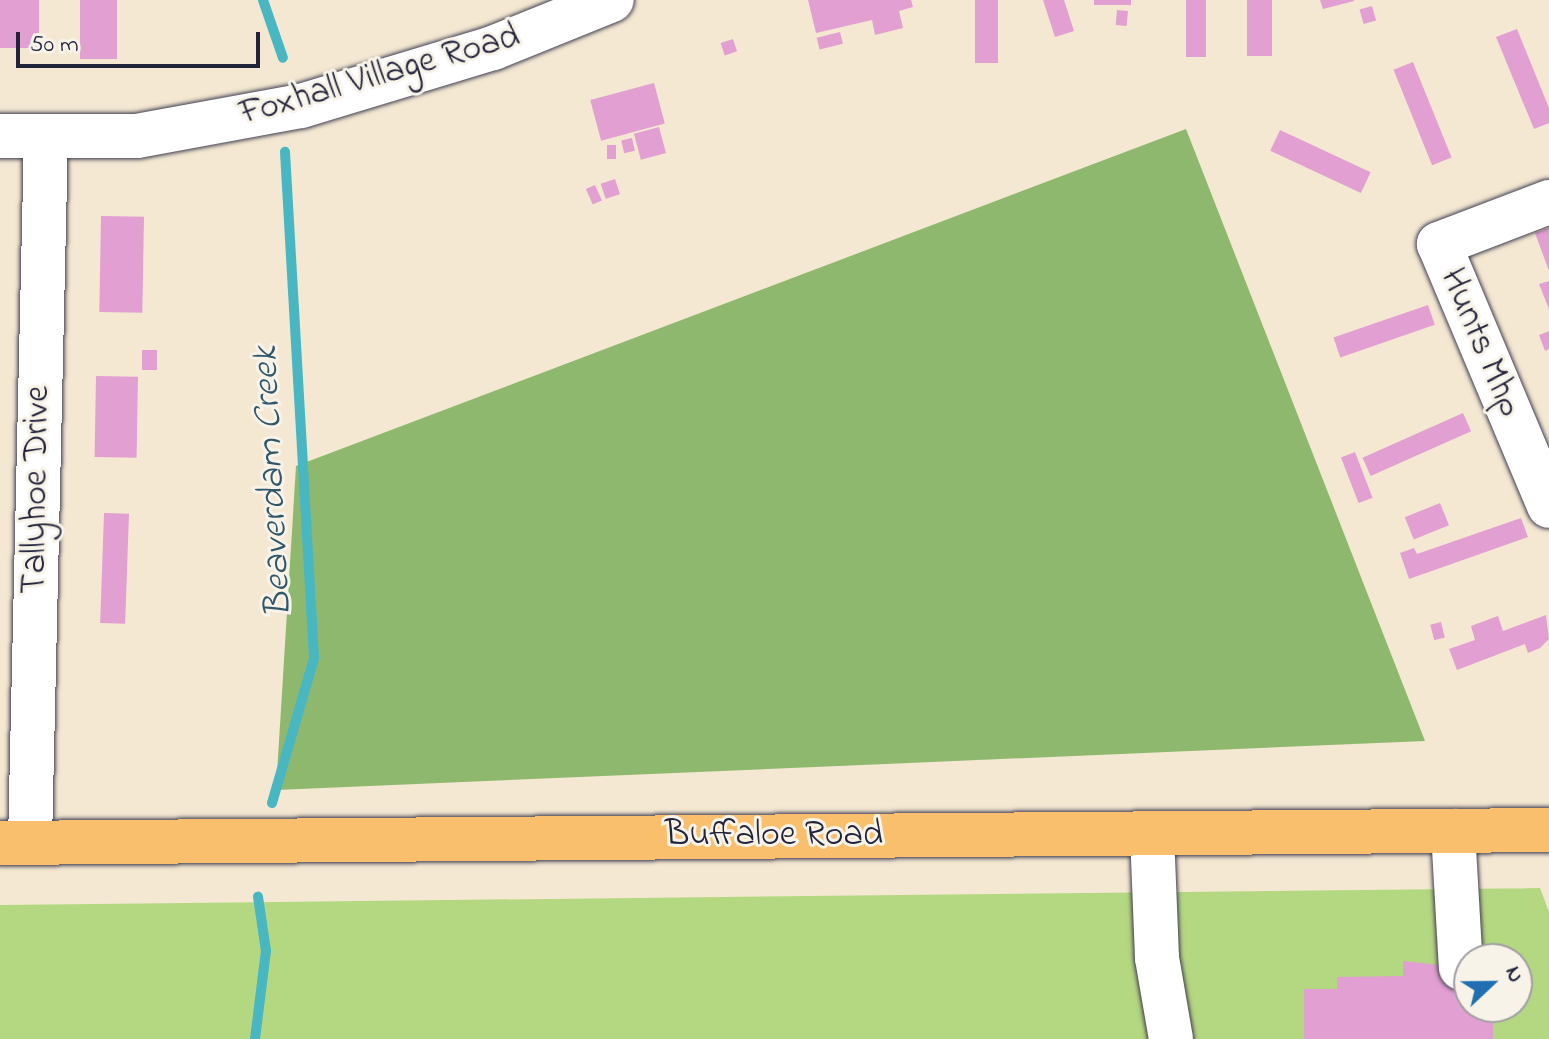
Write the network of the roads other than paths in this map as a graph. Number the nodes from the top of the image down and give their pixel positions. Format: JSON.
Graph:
{"nodes":[{"id":1,"x":597,"y":3,"type":"edge"},
{"id":2,"x":0,"y":136,"type":"edge"},
{"id":3,"x":46,"y":138,"type":"junction"},
{"id":4,"x":1549,"y":202,"type":"edge"},
{"id":5,"x":1549,"y":506,"type":"edge"},
{"id":6,"x":1549,"y":830,"type":"edge"},
{"id":7,"x":1453,"y":831,"type":"junction"},
{"id":8,"x":1152,"y":833,"type":"junction"},
{"id":9,"x":15,"y":842,"type":"edge"},
{"id":10,"x":1460,"y":943,"type":"edge"},
{"id":11,"x":1171,"y":1039,"type":"edge"}],
"edges":[{"from":1,"to":3,"type":"street","name":"Foxhall Village Road"},
{"from":2,"to":3,"type":"street","name":"Foxhall Village Road"},
{"from":3,"to":9,"type":"street","name":"Tallyhoe Drive"},
{"from":4,"to":5,"type":"street","name":"Hunts Mhp"},
{"from":6,"to":7,"type":"main road","name":"Buffaloe Road"},
{"from":7,"to":8,"type":"main road","name":"Buffaloe Road"},
{"from":7,"to":10,"type":"street"},
{"from":8,"to":9,"type":"main road","name":"Buffaloe Road"},
{"from":8,"to":11,"type":"street"}]}
